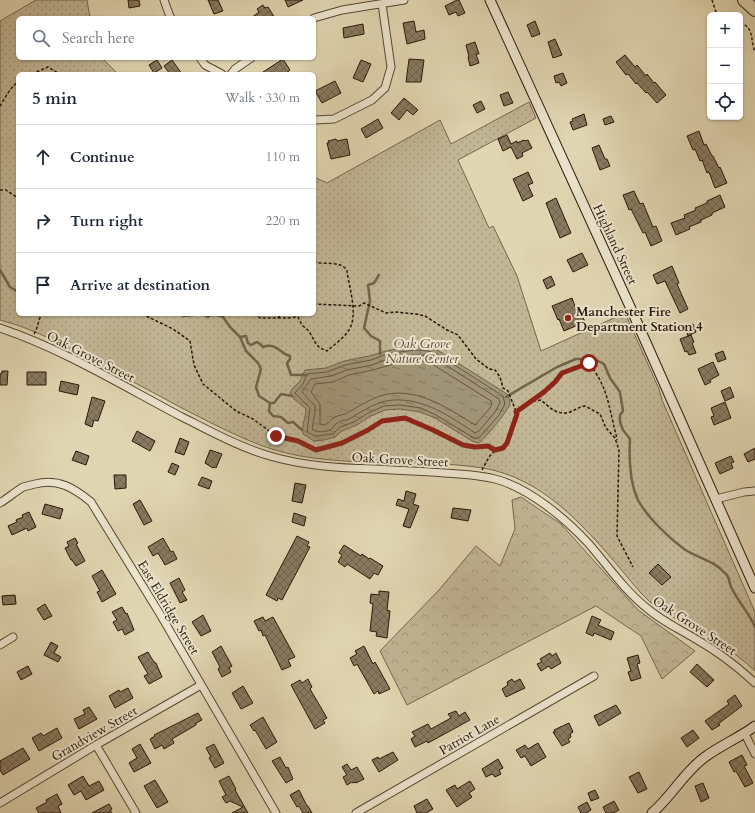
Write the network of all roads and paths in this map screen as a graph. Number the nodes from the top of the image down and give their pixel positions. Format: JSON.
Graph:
{"nodes":[{"id":1,"x":164,"y":0,"type":"edge"},
{"id":2,"x":404,"y":0,"type":"edge"},
{"id":3,"x":490,"y":0,"type":"edge"},
{"id":4,"x":712,"y":0,"type":"edge"},
{"id":5,"x":744,"y":0,"type":"edge"},
{"id":6,"x":382,"y":4,"type":"junction"},
{"id":7,"x":755,"y":10,"type":"edge"},
{"id":8,"x":716,"y":12,"type":"edge"},
{"id":9,"x":170,"y":16,"type":"edge"},
{"id":10,"x":316,"y":17,"type":"edge"},
{"id":11,"x":743,"y":24,"type":"edge"},
{"id":12,"x":754,"y":44,"type":"edge"},
{"id":13,"x":755,"y":52,"type":"edge"},
{"id":14,"x":201,"y":60,"type":"edge"},
{"id":15,"x":248,"y":60,"type":"edge"},
{"id":16,"x":37,"y":72,"type":"edge"},
{"id":17,"x":57,"y":72,"type":"edge"},
{"id":18,"x":218,"y":72,"type":"edge"},
{"id":19,"x":233,"y":72,"type":"edge"},
{"id":20,"x":16,"y":84,"type":"edge"},
{"id":21,"x":0,"y":106,"type":"edge"},
{"id":22,"x":316,"y":120,"type":"edge"},
{"id":23,"x":0,"y":190,"type":"edge"},
{"id":24,"x":16,"y":197,"type":"edge"},
{"id":25,"x":316,"y":262,"type":"edge"},
{"id":26,"x":316,"y":304,"type":"edge"},
{"id":27,"x":353,"y":305,"type":"junction"},
{"id":28,"x":41,"y":316,"type":"edge"},
{"id":29,"x":146,"y":316,"type":"edge"},
{"id":30,"x":257,"y":316,"type":"edge"},
{"id":31,"x":278,"y":318,"type":"joint"},
{"id":32,"x":0,"y":328,"type":"edge"},
{"id":33,"x":30,"y":339,"type":"junction"},
{"id":34,"x":529,"y":402,"type":"junction"},
{"id":35,"x":516,"y":412,"type":"junction"},
{"id":36,"x":617,"y":442,"type":"junction"},
{"id":37,"x":495,"y":450,"type":"junction"},
{"id":38,"x":479,"y":476,"type":"junction"},
{"id":39,"x":755,"y":491,"type":"edge"},
{"id":40,"x":716,"y":499,"type":"junction"},
{"id":41,"x":0,"y":503,"type":"edge"},
{"id":42,"x":633,"y":567,"type":"dead end"},
{"id":43,"x":755,"y":588,"type":"edge"},
{"id":44,"x":14,"y":637,"type":"dead end"},
{"id":45,"x":0,"y":645,"type":"edge"},
{"id":46,"x":594,"y":676,"type":"dead end"},
{"id":47,"x":755,"y":683,"type":"edge"},
{"id":48,"x":202,"y":685,"type":"junction"},
{"id":49,"x":755,"y":726,"type":"edge"},
{"id":50,"x":745,"y":734,"type":"junction"},
{"id":51,"x":96,"y":745,"type":"junction"},
{"id":52,"x":755,"y":754,"type":"edge"},
{"id":53,"x":0,"y":803,"type":"edge"},
{"id":54,"x":136,"y":813,"type":"edge"},
{"id":55,"x":276,"y":813,"type":"edge"},
{"id":56,"x":356,"y":813,"type":"edge"},
{"id":57,"x":652,"y":813,"type":"edge"}],
"edges":[{"from":1,"to":9,"type":"street"},
{"from":2,"to":6,"type":"street"},
{"from":3,"to":40,"type":"main road","name":"Highland Street"},
{"from":4,"to":8,"type":"path"},
{"from":5,"to":7,"type":"highway"},
{"from":6,"to":10,"type":"street"},
{"from":6,"to":22,"type":"street"},
{"from":11,"to":12,"type":"path"},
{"from":12,"to":13,"type":"path"},
{"from":14,"to":18,"type":"street"},
{"from":15,"to":19,"type":"street"},
{"from":16,"to":17,"type":"path"},
{"from":20,"to":21,"type":"path"},
{"from":23,"to":24,"type":"path"},
{"from":25,"to":27,"type":"path"},
{"from":26,"to":27,"type":"path"},
{"from":27,"to":31,"type":"path"},
{"from":27,"to":35,"type":"path"},
{"from":28,"to":33,"type":"path"},
{"from":29,"to":37,"type":"path"},
{"from":30,"to":31,"type":"path"},
{"from":32,"to":33,"type":"street","name":"Oak Grove Street"},
{"from":33,"to":38,"type":"street","name":"Oak Grove Street"},
{"from":34,"to":35,"type":"path"},
{"from":34,"to":36,"type":"path"},
{"from":34,"to":36,"type":"path"},
{"from":35,"to":37,"type":"path"},
{"from":36,"to":42,"type":"path"},
{"from":37,"to":38,"type":"path"},
{"from":38,"to":47,"type":"street","name":"Oak Grove Street"},
{"from":39,"to":40,"type":"street"},
{"from":40,"to":43,"type":"main road","name":"Highland Street"},
{"from":41,"to":48,"type":"street","name":"East Eldridge Street"},
{"from":44,"to":45,"type":"street"},
{"from":46,"to":56,"type":"street","name":"Patriot Lane"},
{"from":48,"to":51,"type":"street","name":"Grandview Street"},
{"from":48,"to":55,"type":"street","name":"East Eldridge Street"},
{"from":49,"to":50,"type":"main road"},
{"from":50,"to":52,"type":"street"},
{"from":50,"to":57,"type":"main road"},
{"from":51,"to":53,"type":"street","name":"Grandview Street"},
{"from":51,"to":54,"type":"street"}]}
